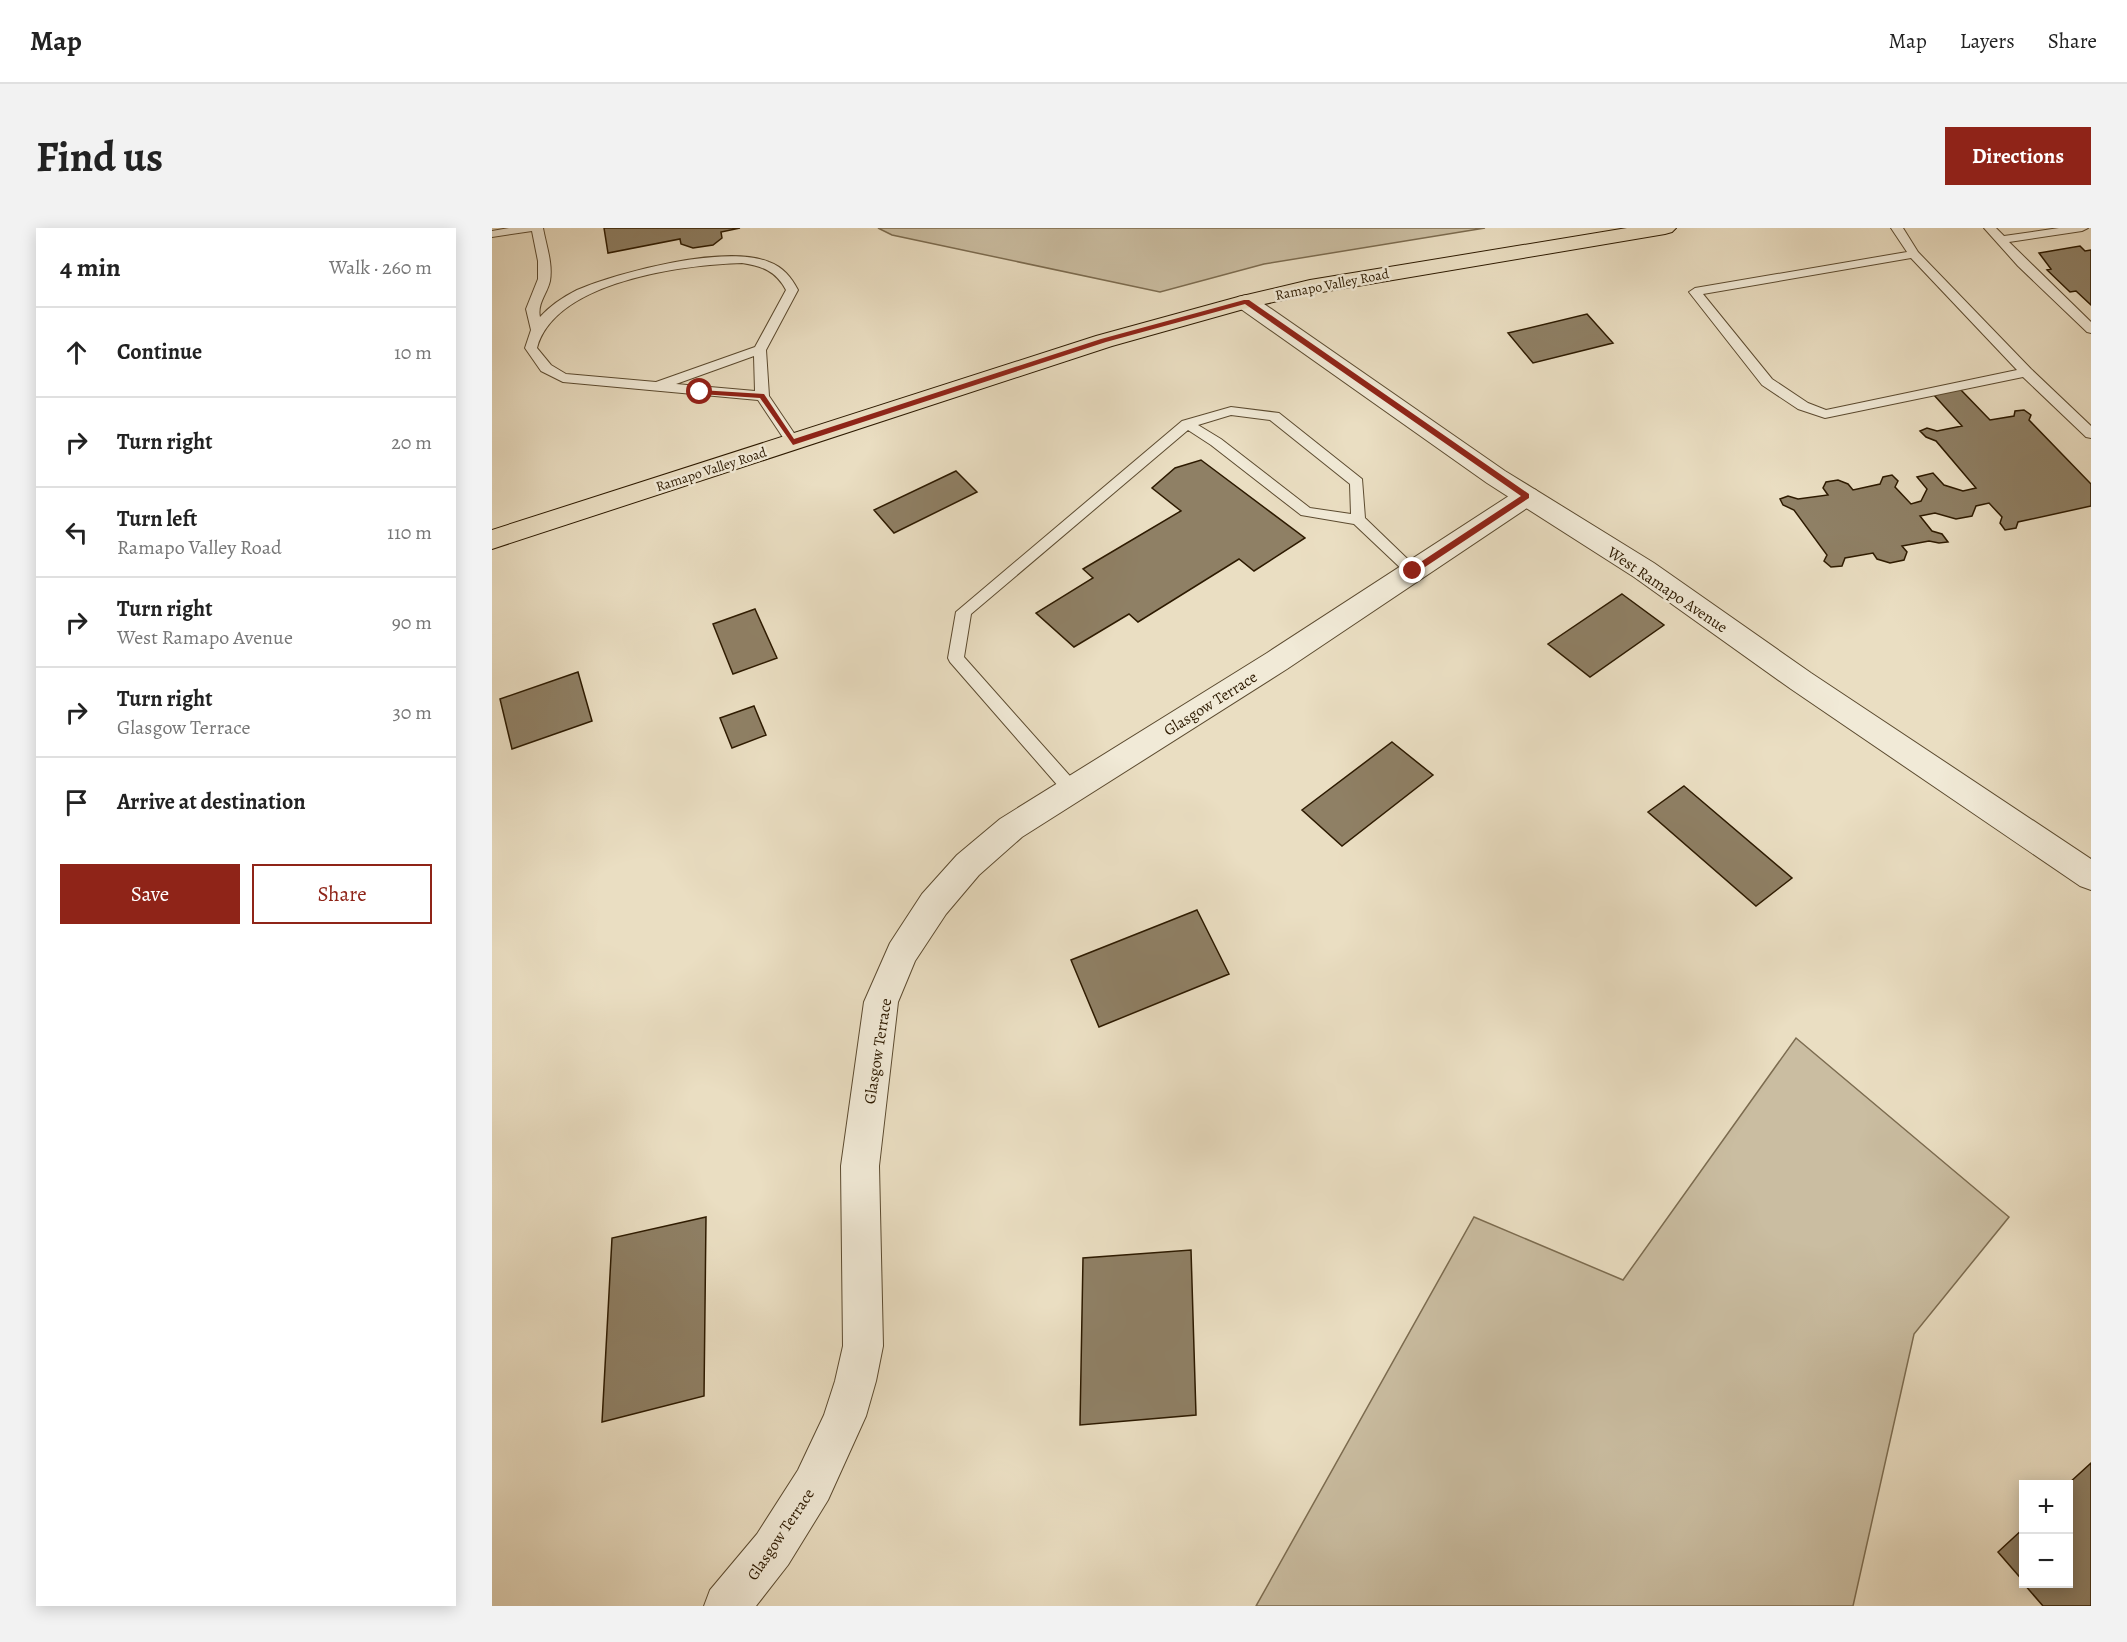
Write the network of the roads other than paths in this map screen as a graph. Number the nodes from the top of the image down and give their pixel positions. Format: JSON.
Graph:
{"nodes":[{"id":1,"x":531,"y":228,"type":"edge"},
{"id":2,"x":537,"y":228,"type":"edge"},
{"id":3,"x":1665,"y":228,"type":"edge"},
{"id":4,"x":1897,"y":228,"type":"edge"},
{"id":5,"x":1990,"y":228,"type":"edge"},
{"id":6,"x":2082,"y":228,"type":"edge"},
{"id":7,"x":492,"y":234,"type":"edge"},
{"id":8,"x":2001,"y":240,"type":"junction"},
{"id":9,"x":1914,"y":254,"type":"junction"},
{"id":10,"x":553,"y":289,"type":"junction"},
{"id":11,"x":579,"y":294,"type":"junction"},
{"id":12,"x":1246,"y":302,"type":"junction"},
{"id":13,"x":536,"y":328,"type":"junction"},
{"id":14,"x":2091,"y":328,"type":"edge"},
{"id":15,"x":760,"y":351,"type":"junction"},
{"id":16,"x":2026,"y":372,"type":"junction"},
{"id":17,"x":657,"y":386,"type":"junction"},
{"id":18,"x":762,"y":396,"type":"junction"},
{"id":19,"x":1187,"y":424,"type":"junction"},
{"id":20,"x":2091,"y":434,"type":"edge"},
{"id":21,"x":793,"y":442,"type":"junction"},
{"id":22,"x":1527,"y":496,"type":"junction"},
{"id":23,"x":1358,"y":520,"type":"junction"},
{"id":24,"x":492,"y":540,"type":"edge"},
{"id":25,"x":1413,"y":571,"type":"junction"},
{"id":26,"x":1072,"y":790,"type":"junction"},
{"id":27,"x":2091,"y":876,"type":"edge"},
{"id":28,"x":726,"y":1606,"type":"edge"}],
"edges":[{"from":1,"to":7,"type":"lane"},
{"from":2,"to":10,"type":"lane"},
{"from":3,"to":12,"type":"main road","name":"Ramapo Valley Road"},
{"from":4,"to":9,"type":"lane"},
{"from":5,"to":8,"type":"lane"},
{"from":6,"to":8,"type":"lane"},
{"from":8,"to":14,"type":"lane"},
{"from":9,"to":16,"type":"lane"},
{"from":9,"to":16,"type":"lane"},
{"from":10,"to":11,"type":"lane"},
{"from":10,"to":13,"type":"lane"},
{"from":11,"to":13,"type":"lane"},
{"from":11,"to":15,"type":"lane"},
{"from":12,"to":21,"type":"main road","name":"Ramapo Valley Road"},
{"from":12,"to":22,"type":"street","name":"West Ramapo Avenue"},
{"from":13,"to":17,"type":"lane"},
{"from":15,"to":17,"type":"lane"},
{"from":15,"to":18,"type":"lane"},
{"from":16,"to":20,"type":"lane"},
{"from":17,"to":18,"type":"lane"},
{"from":18,"to":21,"type":"lane"},
{"from":19,"to":23,"type":"lane"},
{"from":19,"to":23,"type":"lane"},
{"from":19,"to":26,"type":"lane"},
{"from":21,"to":24,"type":"main road","name":"Ramapo Valley Road"},
{"from":22,"to":25,"type":"street","name":"Glasgow Terrace"},
{"from":22,"to":27,"type":"street","name":"West Ramapo Avenue"},
{"from":23,"to":25,"type":"lane"},
{"from":25,"to":26,"type":"street","name":"Glasgow Terrace"},
{"from":26,"to":28,"type":"street","name":"Glasgow Terrace"}]}
